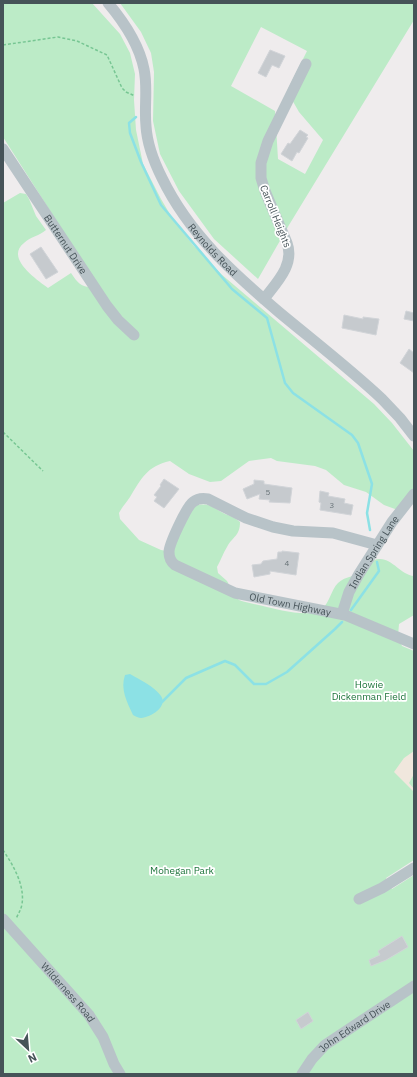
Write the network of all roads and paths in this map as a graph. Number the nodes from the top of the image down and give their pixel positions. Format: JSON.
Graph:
{"nodes":[{"id":1,"x":108,"y":3,"type":"edge"},
{"id":2,"x":3,"y":45,"type":"edge"},
{"id":3,"x":306,"y":64,"type":"dead end"},
{"id":4,"x":146,"y":97,"type":"junction"},
{"id":5,"x":3,"y":149,"type":"edge"},
{"id":6,"x":264,"y":299,"type":"junction"},
{"id":7,"x":134,"y":335,"type":"dead end"},
{"id":8,"x":3,"y":432,"type":"edge"},
{"id":9,"x":414,"y":436,"type":"edge"},
{"id":10,"x":43,"y":471,"type":"dead end"},
{"id":11,"x":414,"y":494,"type":"edge"},
{"id":12,"x":377,"y":545,"type":"junction"},
{"id":13,"x":342,"y":614,"type":"junction"},
{"id":14,"x":414,"y":644,"type":"edge"},
{"id":15,"x":3,"y":850,"type":"edge"},
{"id":16,"x":414,"y":868,"type":"edge"},
{"id":17,"x":358,"y":899,"type":"dead end"},
{"id":18,"x":3,"y":919,"type":"edge"},
{"id":19,"x":11,"y":928,"type":"junction"},
{"id":20,"x":414,"y":986,"type":"edge"},
{"id":21,"x":120,"y":1074,"type":"edge"},
{"id":22,"x":302,"y":1074,"type":"edge"}],
"edges":[{"from":1,"to":4,"type":"street","name":"Reynolds Road"},
{"from":2,"to":4,"type":"path"},
{"from":3,"to":6,"type":"street","name":"Carroll Heights"},
{"from":4,"to":6,"type":"street","name":"Reynolds Road"},
{"from":5,"to":7,"type":"street","name":"Butternut Drive"},
{"from":6,"to":9,"type":"street","name":"Reynolds Road"},
{"from":8,"to":10,"type":"path"},
{"from":11,"to":12,"type":"street","name":"Indian Spring Lane"},
{"from":12,"to":13,"type":"street","name":"Indian Spring Lane"},
{"from":12,"to":13,"type":"street","name":"Old Town Highway"},
{"from":13,"to":14,"type":"street","name":"Old Town Highway"},
{"from":15,"to":19,"type":"path"},
{"from":16,"to":17,"type":"street"},
{"from":18,"to":19,"type":"street","name":"Wilderness Road"},
{"from":19,"to":21,"type":"street","name":"Wilderness Road"},
{"from":20,"to":22,"type":"street","name":"John Edward Drive"}]}
